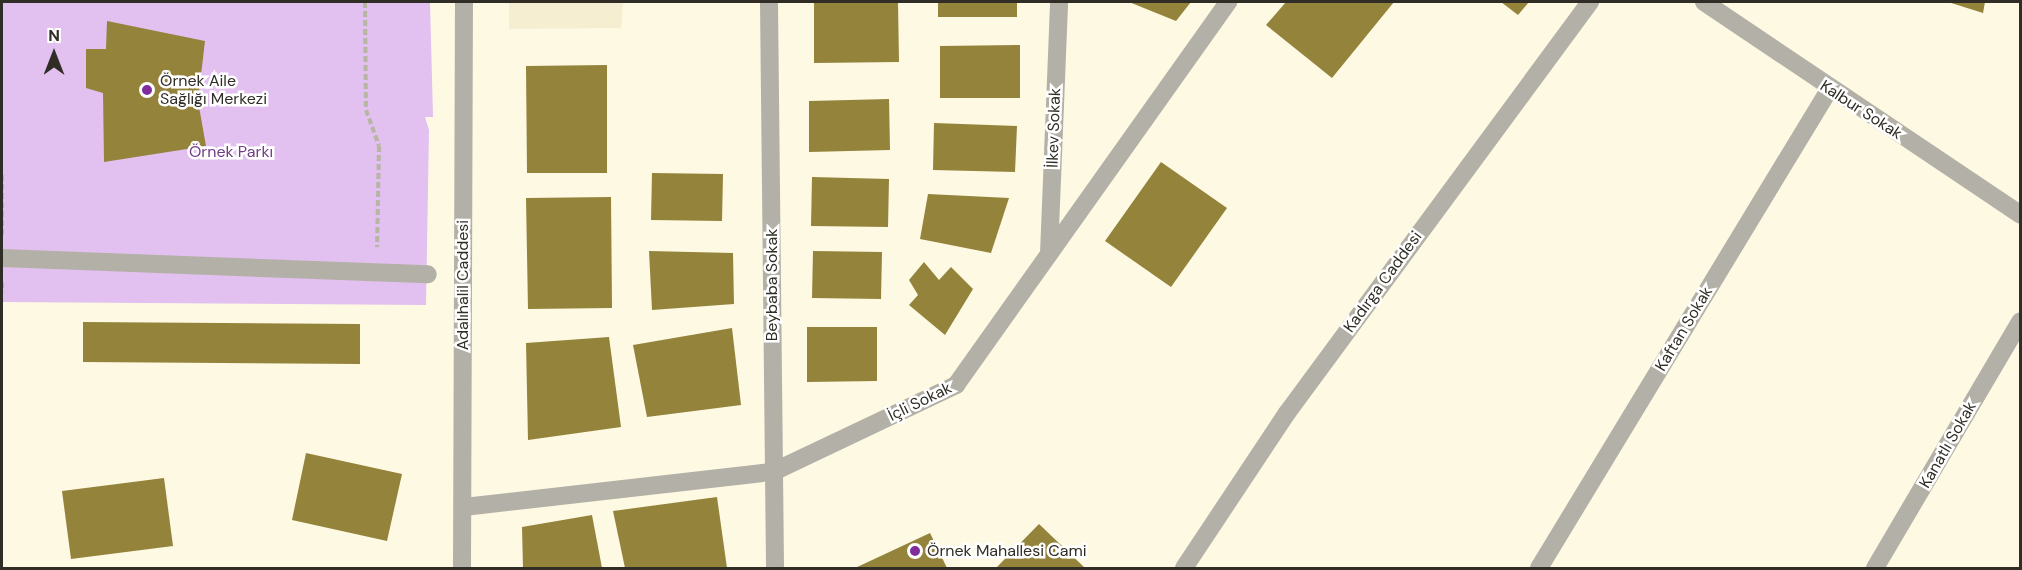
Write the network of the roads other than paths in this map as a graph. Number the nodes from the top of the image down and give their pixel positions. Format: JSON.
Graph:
{"nodes":[{"id":1,"x":464,"y":2,"type":"edge"},
{"id":2,"x":769,"y":2,"type":"edge"},
{"id":3,"x":1059,"y":2,"type":"edge"},
{"id":4,"x":1228,"y":2,"type":"edge"},
{"id":5,"x":1590,"y":2,"type":"edge"},
{"id":6,"x":1704,"y":2,"type":"edge"},
{"id":7,"x":1829,"y":90,"type":"junction"},
{"id":8,"x":2020,"y":214,"type":"edge"},
{"id":9,"x":1049,"y":254,"type":"junction"},
{"id":10,"x":2,"y":258,"type":"edge"},
{"id":11,"x":428,"y":274,"type":"dead end"},
{"id":12,"x":2020,"y":322,"type":"edge"},
{"id":13,"x":773,"y":472,"type":"junction"},
{"id":14,"x":464,"y":507,"type":"junction"},
{"id":15,"x":462,"y":568,"type":"edge"},
{"id":16,"x":775,"y":568,"type":"edge"},
{"id":17,"x":1184,"y":568,"type":"edge"},
{"id":18,"x":1539,"y":568,"type":"edge"},
{"id":19,"x":1875,"y":568,"type":"edge"}],
"edges":[{"from":1,"to":14,"type":"street","name":"Adalıhalil Caddesi"},
{"from":2,"to":13,"type":"street","name":"Beybaba Sokak"},
{"from":3,"to":9,"type":"street","name":"İlkev Sokak"},
{"from":4,"to":9,"type":"street","name":"İçli Sokak"},
{"from":5,"to":17,"type":"street","name":"Kadırga Caddesi"},
{"from":6,"to":7,"type":"street","name":"Kalbur Sokak"},
{"from":7,"to":8,"type":"street","name":"Kalbur Sokak"},
{"from":7,"to":18,"type":"street","name":"Kaftan Sokak"},
{"from":9,"to":13,"type":"street","name":"İçli Sokak"},
{"from":10,"to":11,"type":"street"},
{"from":12,"to":19,"type":"street","name":"Kanatlı Sokak"},
{"from":13,"to":14,"type":"street","name":"İçli Sokak"},
{"from":13,"to":16,"type":"street","name":"Beybaba Sokak"},
{"from":14,"to":15,"type":"street","name":"Adalıhalil Caddesi"}]}
